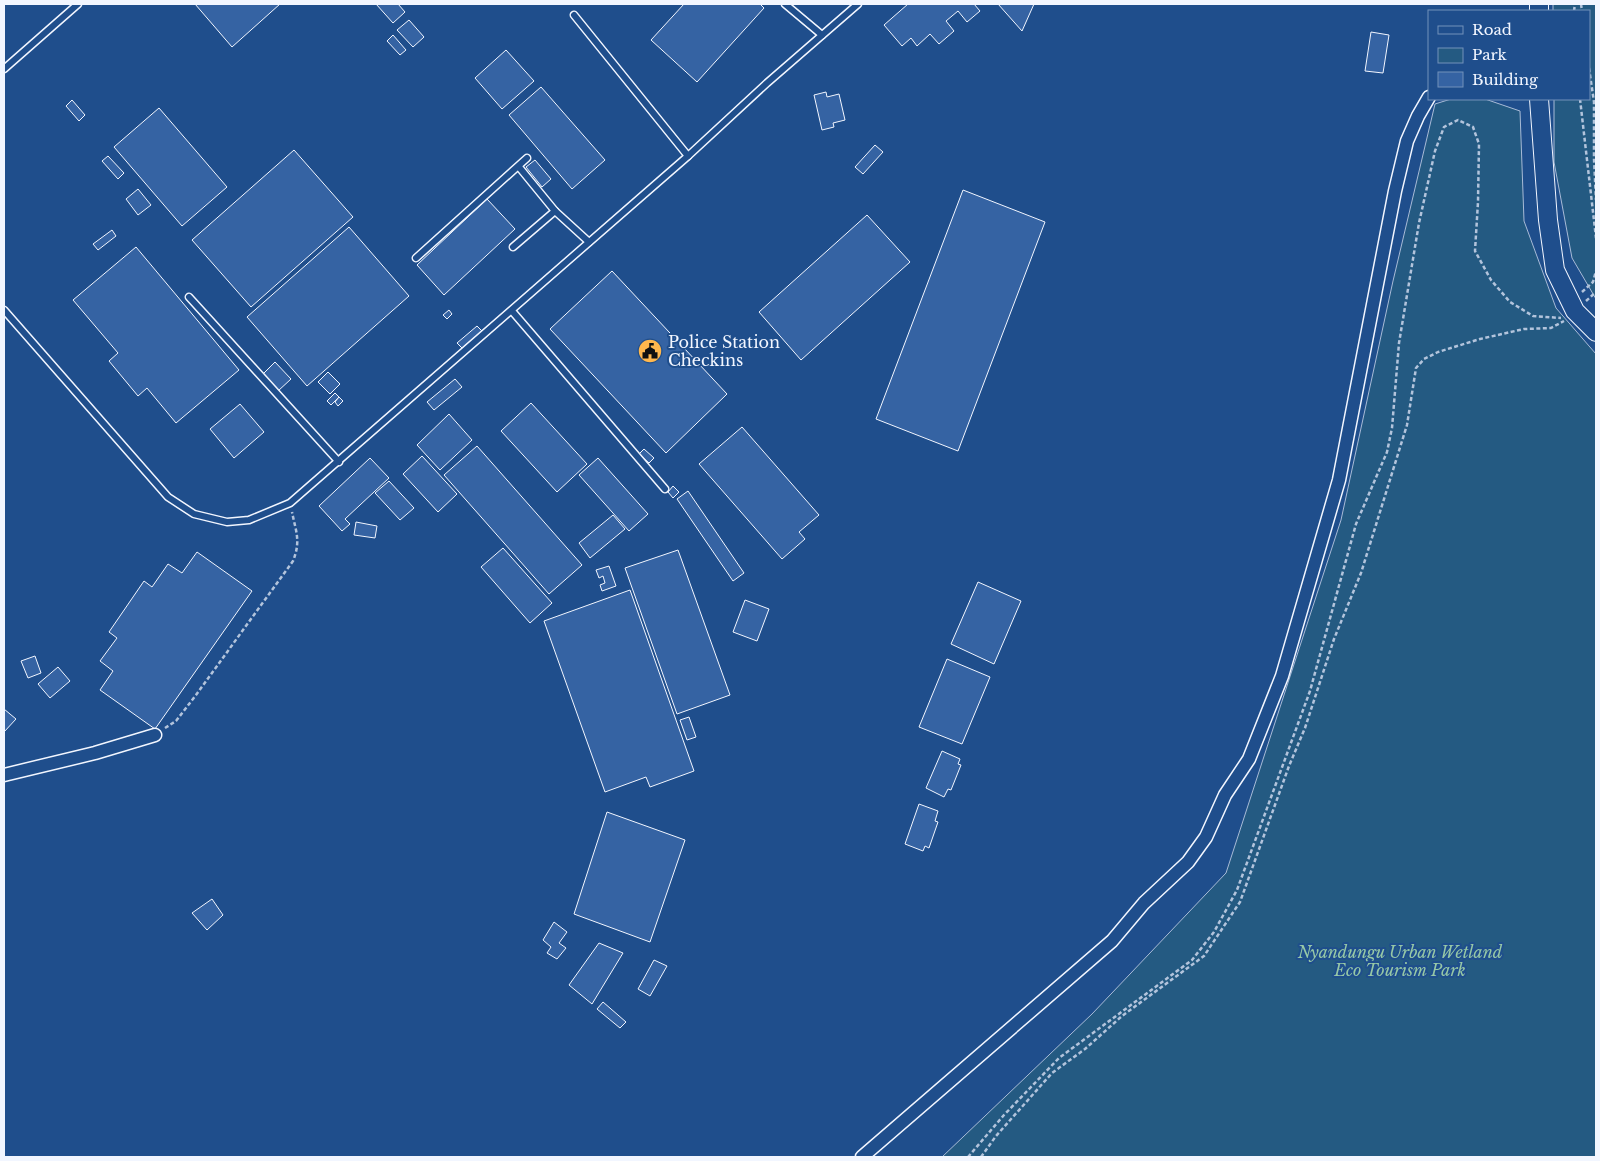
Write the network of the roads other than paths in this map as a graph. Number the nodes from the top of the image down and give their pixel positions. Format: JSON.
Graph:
{"nodes":[{"id":1,"x":78,"y":4,"type":"edge"},
{"id":2,"x":785,"y":4,"type":"edge"},
{"id":3,"x":858,"y":4,"type":"edge"},
{"id":4,"x":574,"y":15,"type":"dead end"},
{"id":5,"x":822,"y":35,"type":"junction"},
{"id":6,"x":4,"y":68,"type":"edge"},
{"id":7,"x":1428,"y":99,"type":"edge"},
{"id":8,"x":1539,"y":100,"type":"edge"},
{"id":9,"x":688,"y":156,"type":"junction"},
{"id":10,"x":527,"y":158,"type":"dead end"},
{"id":11,"x":519,"y":167,"type":"junction"},
{"id":12,"x":555,"y":211,"type":"junction"},
{"id":13,"x":589,"y":242,"type":"junction"},
{"id":14,"x":513,"y":247,"type":"dead end"},
{"id":15,"x":416,"y":258,"type":"dead end"},
{"id":16,"x":188,"y":297,"type":"dead end"},
{"id":17,"x":4,"y":310,"type":"edge"},
{"id":18,"x":512,"y":310,"type":"junction"},
{"id":19,"x":1596,"y":332,"type":"edge"},
{"id":20,"x":339,"y":462,"type":"junction"},
{"id":21,"x":665,"y":490,"type":"dead end"},
{"id":22,"x":155,"y":735,"type":"road end"},
{"id":23,"x":4,"y":775,"type":"edge"},
{"id":24,"x":862,"y":1157,"type":"edge"}],
"edges":[{"from":1,"to":6,"type":"lane"},
{"from":2,"to":5,"type":"lane"},
{"from":3,"to":5,"type":"lane"},
{"from":4,"to":9,"type":"lane"},
{"from":5,"to":9,"type":"lane"},
{"from":7,"to":24,"type":"street"},
{"from":8,"to":19,"type":"main road"},
{"from":9,"to":13,"type":"lane"},
{"from":10,"to":11,"type":"lane"},
{"from":11,"to":12,"type":"lane"},
{"from":11,"to":15,"type":"lane"},
{"from":12,"to":13,"type":"lane"},
{"from":12,"to":14,"type":"lane"},
{"from":13,"to":18,"type":"lane"},
{"from":16,"to":20,"type":"lane"},
{"from":17,"to":20,"type":"lane"},
{"from":18,"to":20,"type":"lane"},
{"from":18,"to":21,"type":"lane"},
{"from":22,"to":23,"type":"street"}]}
